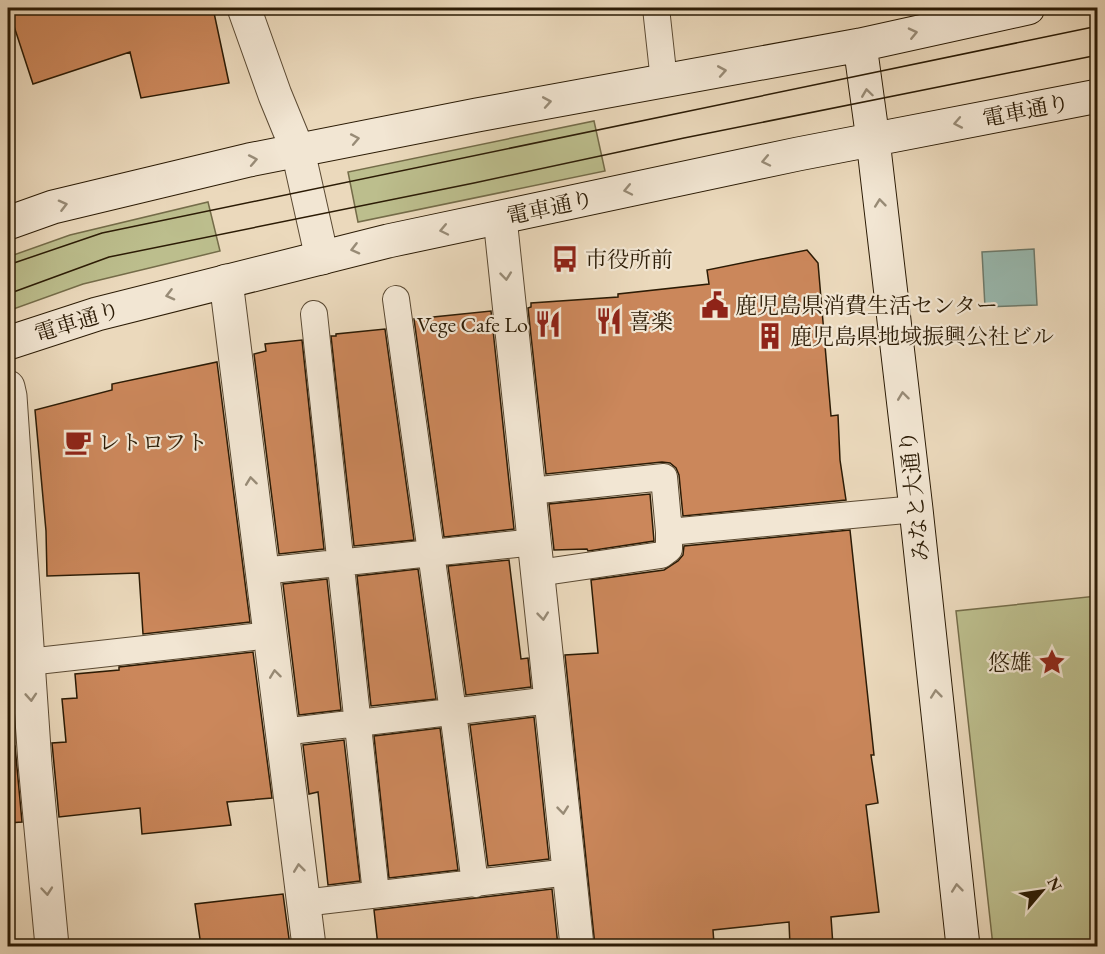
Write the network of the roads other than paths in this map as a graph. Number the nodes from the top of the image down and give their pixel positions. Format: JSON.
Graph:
{"nodes":[{"id":1,"x":244,"y":8,"type":"edge"},
{"id":2,"x":656,"y":8,"type":"edge"},
{"id":3,"x":1028,"y":8,"type":"edge"},
{"id":4,"x":860,"y":45,"type":"junction"},
{"id":5,"x":664,"y":81,"type":"junction"},
{"id":6,"x":1098,"y":96,"type":"edge"},
{"id":7,"x":873,"y":140,"type":"junction"},
{"id":8,"x":298,"y":151,"type":"junction"},
{"id":9,"x":500,"y":218,"type":"junction"},
{"id":10,"x":8,"y":223,"type":"edge"},
{"id":11,"x":322,"y":258,"type":"junction"},
{"id":12,"x":226,"y":281,"type":"junction"},
{"id":13,"x":396,"y":299,"type":"dead end"},
{"id":14,"x":314,"y":314,"type":"dead end"},
{"id":15,"x":8,"y":343,"type":"edge"},
{"id":16,"x":8,"y":387,"type":"edge"},
{"id":17,"x":530,"y":491,"type":"junction"},
{"id":18,"x":916,"y":509,"type":"junction"},
{"id":19,"x":669,"y":532,"type":"junction"},
{"id":20,"x":431,"y":552,"type":"junction"},
{"id":21,"x":536,"y":557,"type":"junction"},
{"id":22,"x":341,"y":562,"type":"junction"},
{"id":23,"x":262,"y":571,"type":"junction"},
{"id":24,"x":270,"y":635,"type":"junction"},
{"id":25,"x":28,"y":662,"type":"junction"},
{"id":26,"x":551,"y":700,"type":"junction"},
{"id":27,"x":453,"y":712,"type":"junction"},
{"id":28,"x":358,"y":723,"type":"junction"},
{"id":29,"x":282,"y":732,"type":"junction"},
{"id":30,"x":569,"y":872,"type":"junction"},
{"id":31,"x":475,"y":884,"type":"junction"},
{"id":32,"x":376,"y":894,"type":"junction"},
{"id":33,"x":303,"y":903,"type":"junction"},
{"id":34,"x":52,"y":946,"type":"edge"},
{"id":35,"x":309,"y":946,"type":"edge"},
{"id":36,"x":577,"y":946,"type":"edge"},
{"id":37,"x":963,"y":946,"type":"edge"}],
"edges":[{"from":1,"to":8,"type":"street"},
{"from":2,"to":5,"type":"lane"},
{"from":4,"to":3,"type":"street","one_way":true},
{"from":5,"to":4,"type":"street","one_way":true},
{"from":7,"to":4,"type":"street","name":"みなと大通り","one_way":true},
{"from":8,"to":5,"type":"street","one_way":true},
{"from":6,"to":7,"type":"street","name":"電車通り","one_way":true},
{"from":7,"to":9,"type":"street","name":"電車通り","one_way":true},
{"from":18,"to":7,"type":"street","name":"みなと大通り","one_way":true},
{"from":10,"to":8,"type":"street","one_way":true},
{"from":8,"to":11,"type":"street"},
{"from":9,"to":11,"type":"street","name":"電車通り","one_way":true},
{"from":9,"to":17,"type":"street","one_way":true},
{"from":11,"to":12,"type":"street","name":"電車通り"},
{"from":12,"to":15,"type":"street","name":"電車通り","one_way":true},
{"from":23,"to":12,"type":"street","one_way":true},
{"from":13,"to":20,"type":"lane"},
{"from":14,"to":22,"type":"lane"},
{"from":16,"to":25,"type":"street"},
{"from":17,"to":19,"type":"lane"},
{"from":17,"to":21,"type":"street"},
{"from":18,"to":19,"type":"lane"},
{"from":37,"to":18,"type":"street","name":"みなと大通り","one_way":true},
{"from":19,"to":21,"type":"lane"},
{"from":20,"to":21,"type":"lane"},
{"from":20,"to":22,"type":"lane"},
{"from":20,"to":27,"type":"lane"},
{"from":21,"to":26,"type":"street","one_way":true},
{"from":22,"to":23,"type":"lane"},
{"from":22,"to":28,"type":"lane"},
{"from":23,"to":24,"type":"street"},
{"from":24,"to":25,"type":"lane"},
{"from":29,"to":24,"type":"street","one_way":true},
{"from":25,"to":34,"type":"street","one_way":true},
{"from":26,"to":27,"type":"lane"},
{"from":26,"to":30,"type":"street","one_way":true},
{"from":27,"to":28,"type":"lane"},
{"from":27,"to":31,"type":"lane"},
{"from":28,"to":29,"type":"lane"},
{"from":28,"to":32,"type":"lane"},
{"from":33,"to":29,"type":"street","one_way":true},
{"from":30,"to":31,"type":"lane"},
{"from":30,"to":36,"type":"street"},
{"from":31,"to":32,"type":"lane"},
{"from":32,"to":33,"type":"lane"},
{"from":33,"to":35,"type":"street"}]}
